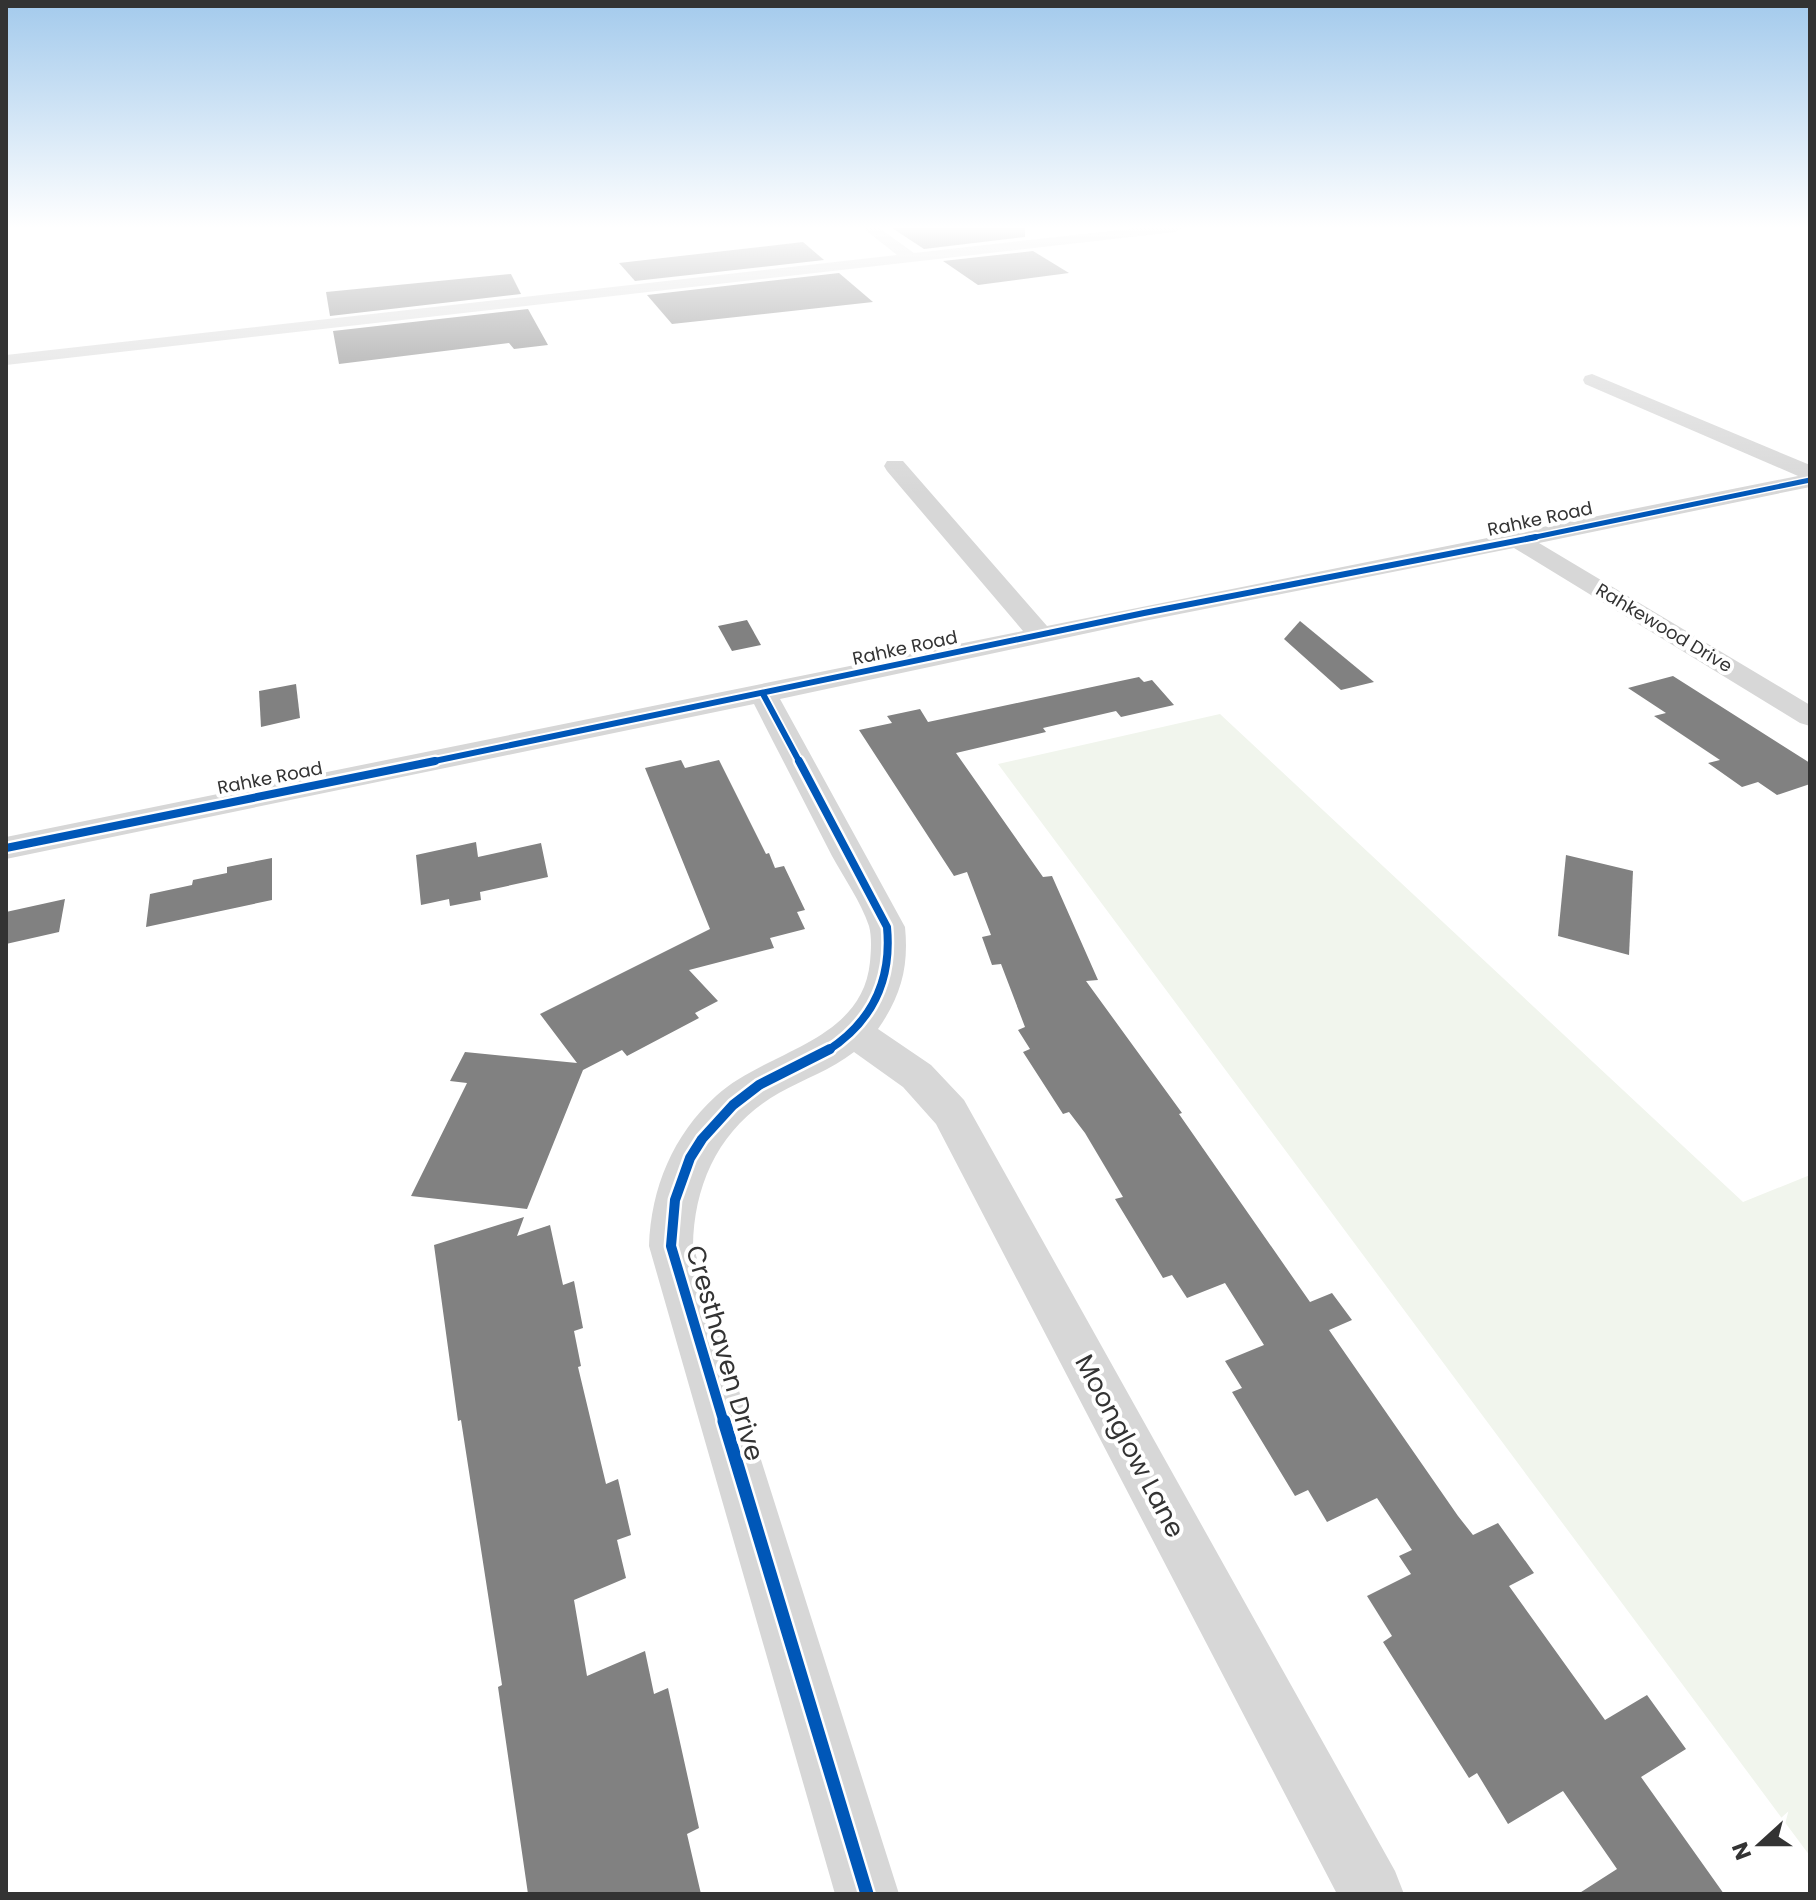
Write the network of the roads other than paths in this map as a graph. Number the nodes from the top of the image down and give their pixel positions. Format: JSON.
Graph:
{"nodes":[{"id":1,"x":390,"y":317,"type":"edge"},
{"id":2,"x":6,"y":360,"type":"edge"},
{"id":3,"x":895,"y":466,"type":"dead end"},
{"id":4,"x":1810,"y":473,"type":"edge"},
{"id":5,"x":1797,"y":483,"type":"edge"},
{"id":6,"x":1518,"y":540,"type":"junction"},
{"id":7,"x":1041,"y":635,"type":"junction"},
{"id":8,"x":763,"y":694,"type":"junction"},
{"id":9,"x":1810,"y":717,"type":"edge"},
{"id":10,"x":6,"y":848,"type":"edge"},
{"id":11,"x":851,"y":1032,"type":"junction"},
{"id":12,"x":867,"y":1894,"type":"edge"},
{"id":13,"x":1372,"y":1894,"type":"edge"}],
"edges":[{"from":1,"to":2,"type":"street"},
{"from":3,"to":7,"type":"street"},
{"from":4,"to":5,"type":"street"},
{"from":5,"to":6,"type":"street","name":"Rahke Road"},
{"from":6,"to":7,"type":"street","name":"Rahke Road"},
{"from":6,"to":9,"type":"street","name":"Rahkewood Drive"},
{"from":7,"to":8,"type":"street","name":"Rahke Road"},
{"from":8,"to":10,"type":"street","name":"Rahke Road"},
{"from":8,"to":11,"type":"street","name":"Cresthaven Drive"},
{"from":11,"to":12,"type":"street","name":"Cresthaven Drive"},
{"from":11,"to":13,"type":"street","name":"Moonglow Lane"}]}
